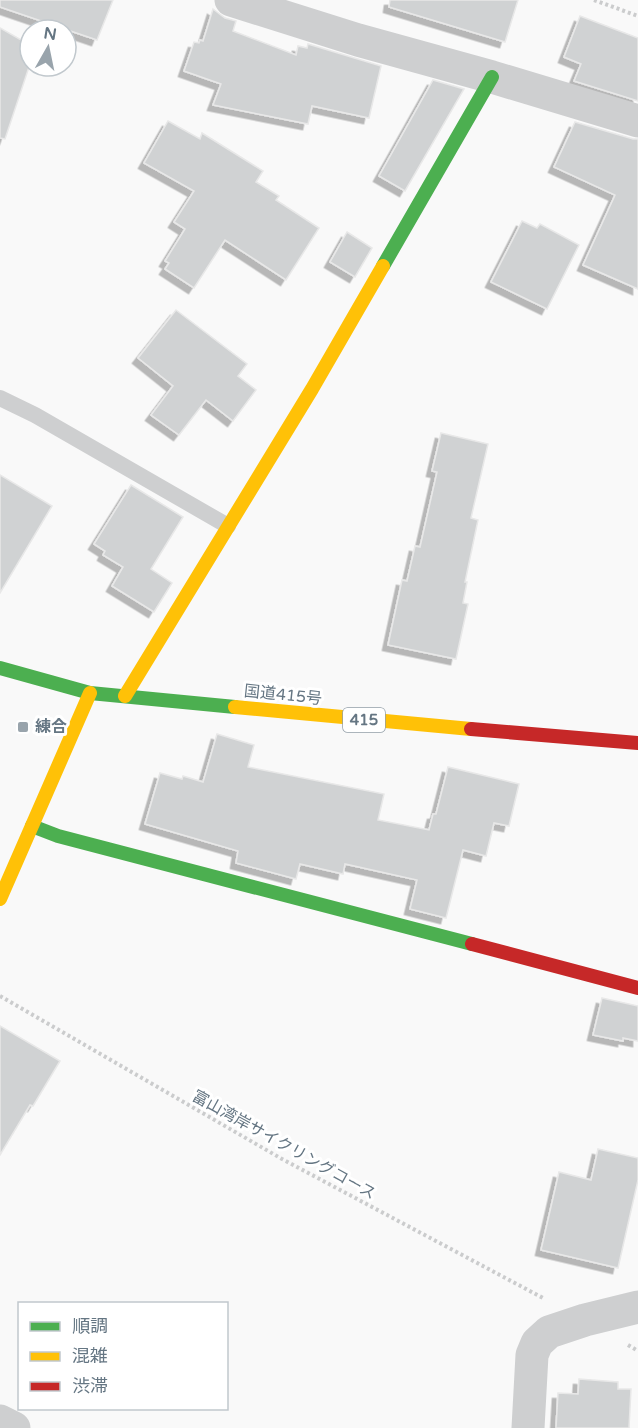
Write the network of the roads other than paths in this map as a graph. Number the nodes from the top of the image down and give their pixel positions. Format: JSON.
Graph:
{"nodes":[{"id":1,"x":231,"y":0,"type":"edge"},
{"id":2,"x":492,"y":78,"type":"junction"},
{"id":3,"x":638,"y":121,"type":"edge"},
{"id":4,"x":0,"y":398,"type":"edge"},
{"id":5,"x":228,"y":526,"type":"junction"},
{"id":6,"x":0,"y":668,"type":"edge"},
{"id":7,"x":90,"y":693,"type":"junction"},
{"id":8,"x":125,"y":696,"type":"junction"},
{"id":9,"x":638,"y":743,"type":"edge"},
{"id":10,"x":32,"y":826,"type":"junction"},
{"id":11,"x":0,"y":899,"type":"edge"},
{"id":12,"x":638,"y":988,"type":"edge"},
{"id":13,"x":638,"y":1307,"type":"edge"},
{"id":14,"x":0,"y":1421,"type":"edge"},
{"id":15,"x":14,"y":1428,"type":"edge"},
{"id":16,"x":528,"y":1428,"type":"edge"}],
"edges":[{"from":1,"to":2,"type":"street"},
{"from":2,"to":3,"type":"street"},
{"from":2,"to":5,"type":"main road"},
{"from":4,"to":5,"type":"lane"},
{"from":5,"to":8,"type":"main road"},
{"from":6,"to":7,"type":"main road","name":"国道415号","number":"415"},
{"from":7,"to":8,"type":"main road","name":"国道415号","number":"415"},
{"from":7,"to":10,"type":"main road"},
{"from":8,"to":9,"type":"main road","name":"国道415号","number":"415"},
{"from":10,"to":11,"type":"main road"},
{"from":10,"to":12,"type":"main road"},
{"from":13,"to":16,"type":"street"},
{"from":14,"to":15,"type":"street"}]}
